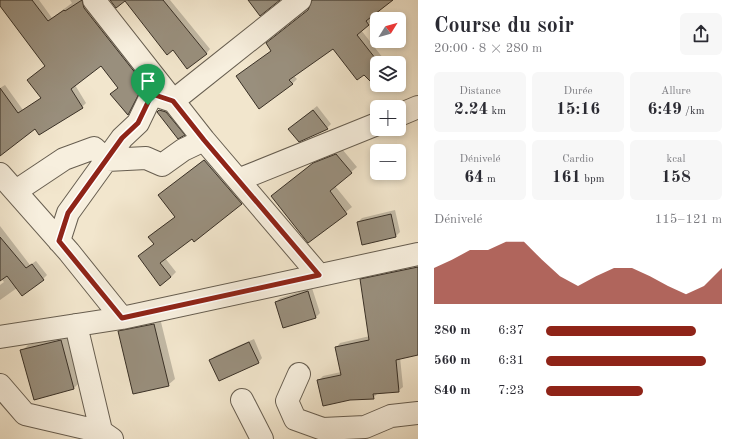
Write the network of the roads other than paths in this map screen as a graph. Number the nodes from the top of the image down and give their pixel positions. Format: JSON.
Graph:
{"nodes":[{"id":1,"x":94,"y":0,"type":"edge"},
{"id":2,"x":300,"y":0,"type":"edge"},
{"id":3,"x":173,"y":101,"type":"junction"},
{"id":4,"x":418,"y":107,"type":"edge"},
{"id":5,"x":406,"y":112,"type":"edge"},
{"id":6,"x":370,"y":127,"type":"edge"},
{"id":7,"x":204,"y":140,"type":"junction"},
{"id":8,"x":107,"y":160,"type":"junction"},
{"id":9,"x":0,"y":174,"type":"edge"},
{"id":10,"x":238,"y":180,"type":"junction"},
{"id":11,"x":16,"y":191,"type":"junction"},
{"id":12,"x":59,"y":241,"type":"junction"},
{"id":13,"x":418,"y":254,"type":"edge"},
{"id":14,"x":319,"y":275,"type":"junction"},
{"id":15,"x":122,"y":318,"type":"junction"},
{"id":16,"x":76,"y":325,"type":"junction"},
{"id":17,"x":0,"y":337,"type":"edge"},
{"id":18,"x":299,"y":374,"type":"dead end"},
{"id":19,"x":0,"y":386,"type":"edge"},
{"id":20,"x":242,"y":400,"type":"dead end"},
{"id":21,"x":418,"y":413,"type":"edge"},
{"id":22,"x":106,"y":437,"type":"edge"},
{"id":23,"x":262,"y":439,"type":"edge"}],
"edges":[{"from":1,"to":3,"type":"street"},
{"from":2,"to":3,"type":"street"},
{"from":3,"to":7,"type":"street"},
{"from":3,"to":8,"type":"street"},
{"from":4,"to":5,"type":"street"},
{"from":6,"to":10,"type":"street"},
{"from":7,"to":8,"type":"street"},
{"from":7,"to":10,"type":"street"},
{"from":8,"to":11,"type":"street"},
{"from":8,"to":12,"type":"street"},
{"from":9,"to":11,"type":"street"},
{"from":10,"to":14,"type":"street"},
{"from":11,"to":12,"type":"street"},
{"from":12,"to":15,"type":"street"},
{"from":13,"to":14,"type":"street"},
{"from":14,"to":15,"type":"street"},
{"from":15,"to":16,"type":"street"},
{"from":16,"to":17,"type":"street"},
{"from":16,"to":22,"type":"street"},
{"from":18,"to":21,"type":"street"},
{"from":19,"to":22,"type":"street"},
{"from":20,"to":23,"type":"street"}]}
